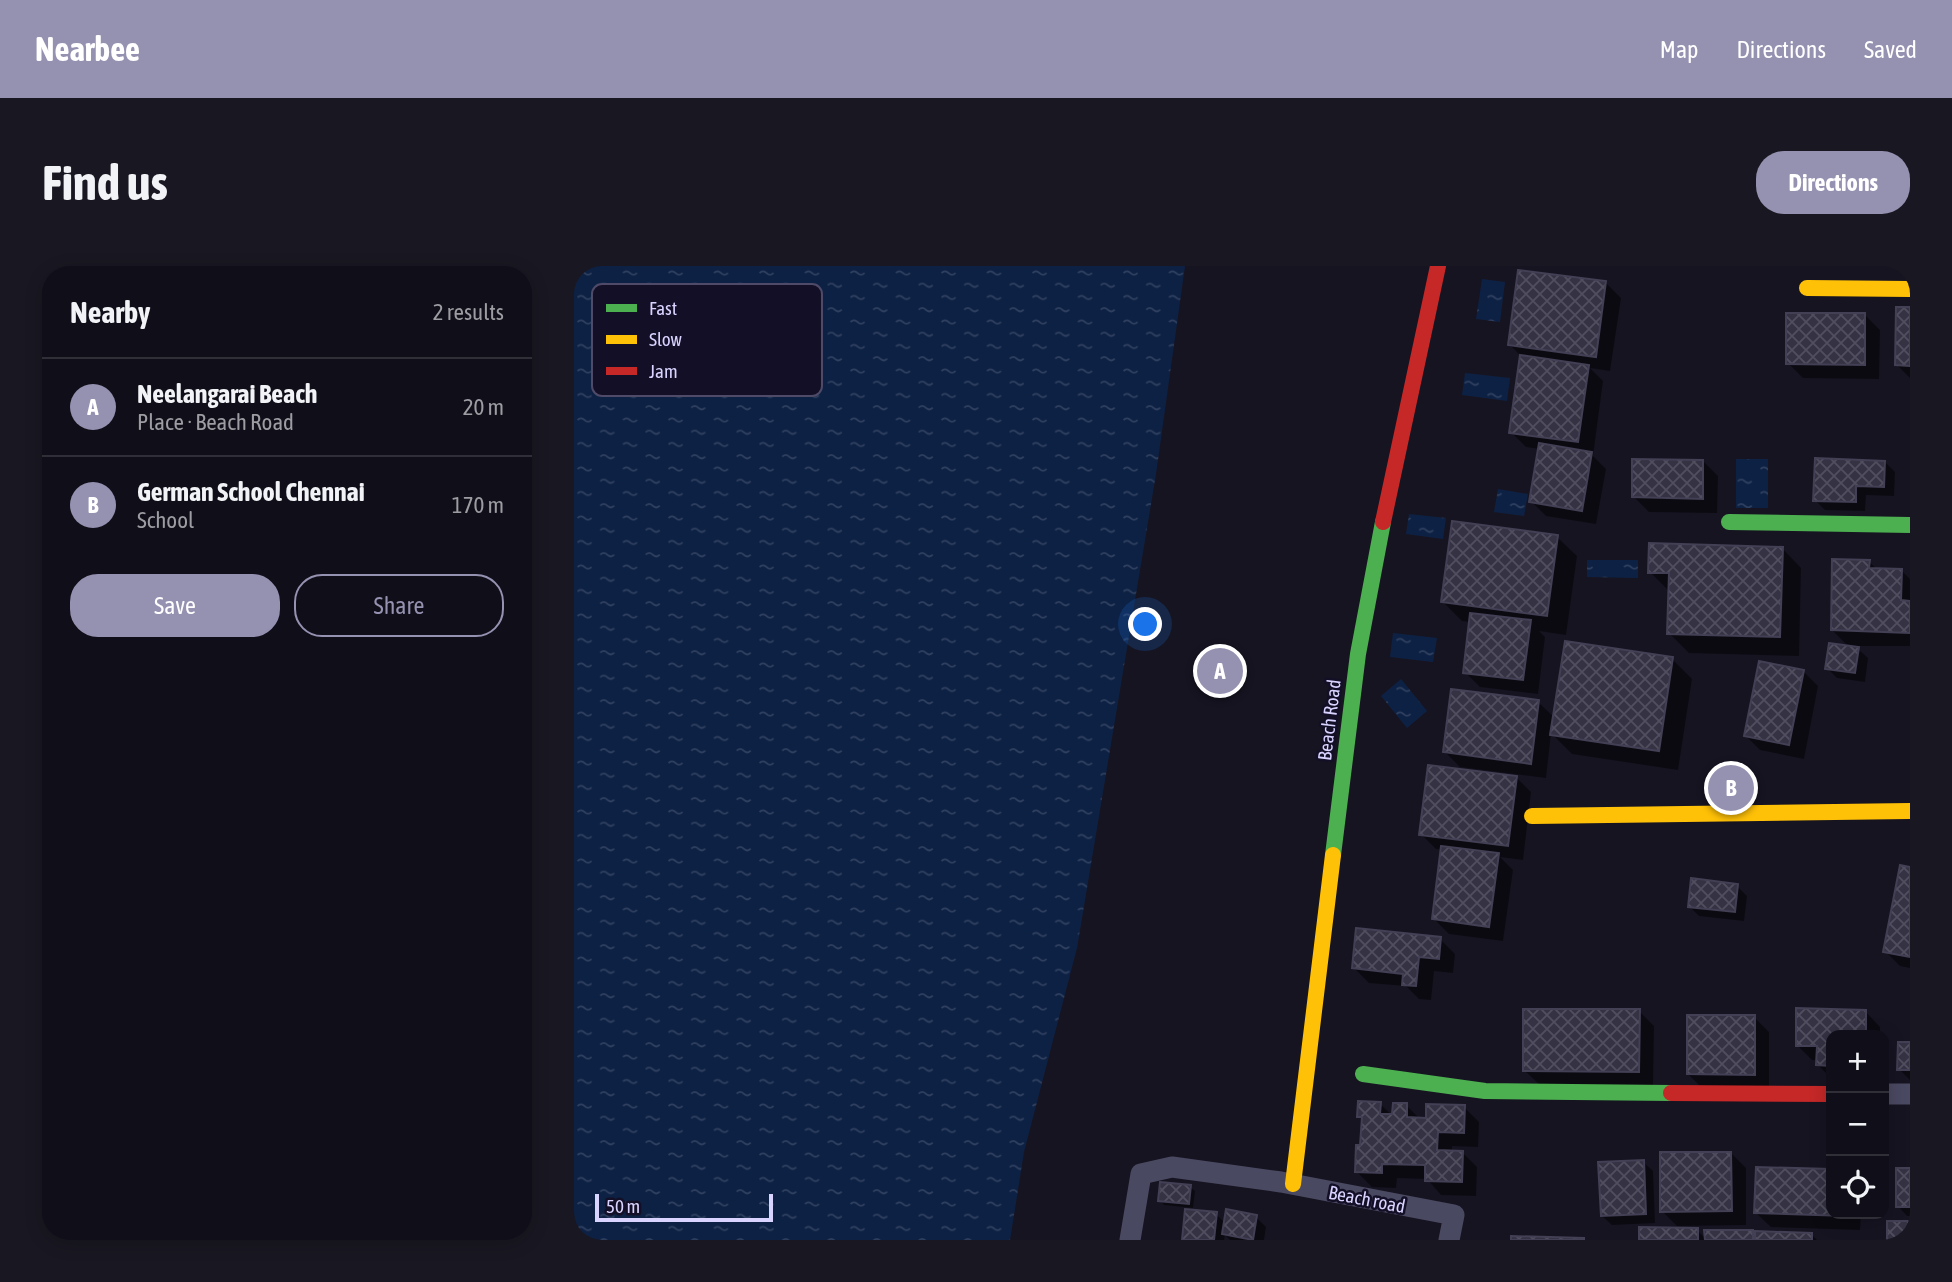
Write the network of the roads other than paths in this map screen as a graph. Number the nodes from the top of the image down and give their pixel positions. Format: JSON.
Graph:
{"nodes":[{"id":1,"x":1438,"y":266,"type":"edge"},
{"id":2,"x":1807,"y":288,"type":"dead end"},
{"id":3,"x":1910,"y":289,"type":"edge"},
{"id":4,"x":1729,"y":522,"type":"dead end"},
{"id":5,"x":1910,"y":526,"type":"edge"},
{"id":6,"x":1910,"y":811,"type":"edge"},
{"id":7,"x":1532,"y":816,"type":"dead end"},
{"id":8,"x":1363,"y":1074,"type":"dead end"},
{"id":9,"x":1826,"y":1094,"type":"edge"},
{"id":10,"x":1889,"y":1094,"type":"edge"},
{"id":11,"x":1910,"y":1094,"type":"edge"},
{"id":12,"x":1287,"y":1183,"type":"junction"},
{"id":13,"x":1130,"y":1240,"type":"edge"},
{"id":14,"x":1449,"y":1240,"type":"edge"}],
"edges":[{"from":1,"to":12,"type":"street","name":"Beach Road"},
{"from":2,"to":3,"type":"street"},
{"from":4,"to":5,"type":"street"},
{"from":6,"to":7,"type":"street"},
{"from":8,"to":9,"type":"street"},
{"from":10,"to":11,"type":"street"},
{"from":12,"to":13,"type":"street","name":"Beach road"},
{"from":12,"to":14,"type":"street","name":"Beach road"}]}
